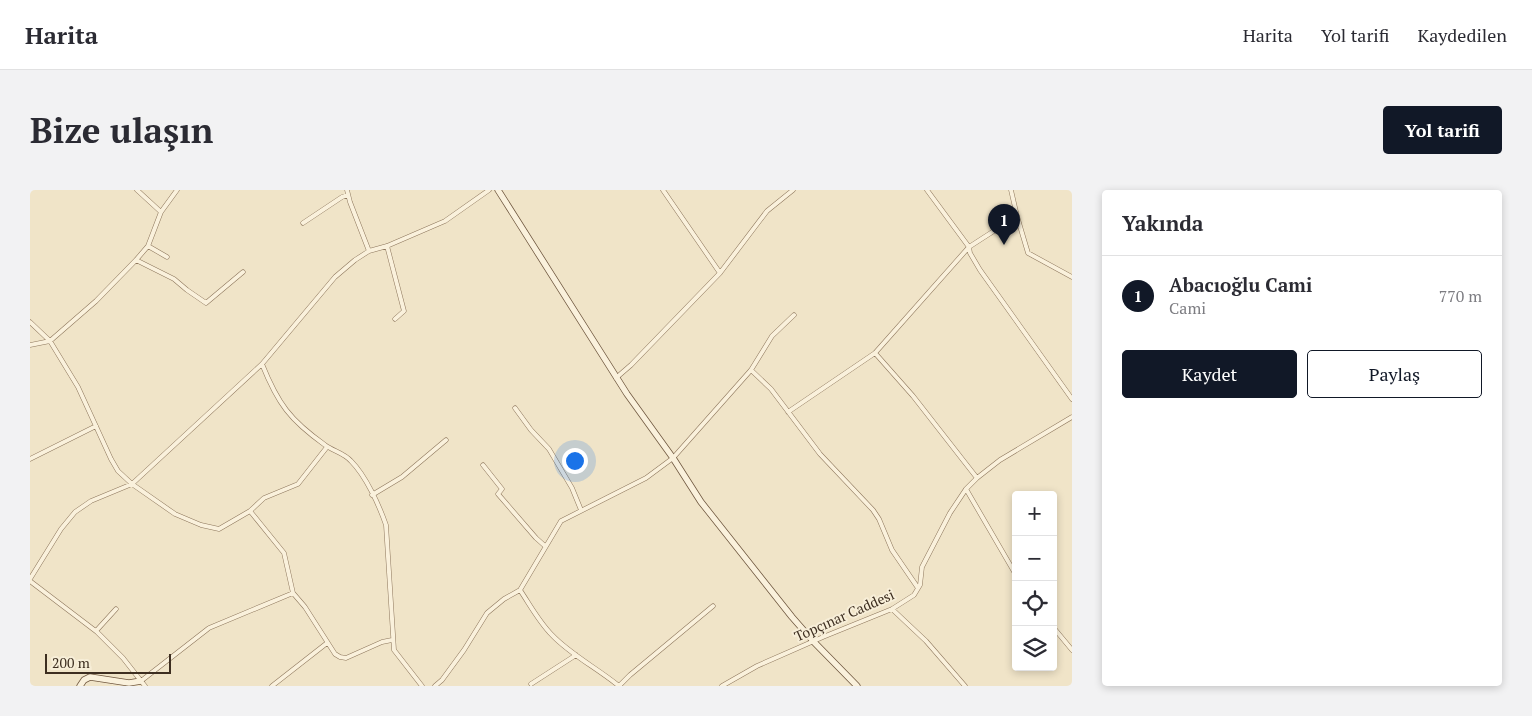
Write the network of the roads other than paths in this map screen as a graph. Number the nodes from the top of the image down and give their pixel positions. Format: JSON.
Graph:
{"nodes":[{"id":1,"x":137,"y":190,"type":"edge"},
{"id":2,"x":177,"y":190,"type":"edge"},
{"id":3,"x":489,"y":190,"type":"edge"},
{"id":4,"x":498,"y":190,"type":"edge"},
{"id":5,"x":663,"y":190,"type":"edge"},
{"id":6,"x":793,"y":190,"type":"edge"},
{"id":7,"x":927,"y":190,"type":"edge"},
{"id":8,"x":1011,"y":190,"type":"edge"},
{"id":9,"x":348,"y":192,"type":"edge"},
{"id":10,"x":161,"y":212,"type":"junction"},
{"id":11,"x":1017,"y":216,"type":"junction"},
{"id":12,"x":303,"y":223,"type":"dead end"},
{"id":13,"x":148,"y":246,"type":"junction"},
{"id":14,"x":387,"y":246,"type":"junction"},
{"id":15,"x":969,"y":247,"type":"junction"},
{"id":16,"x":369,"y":251,"type":"junction"},
{"id":17,"x":167,"y":257,"type":"dead end"},
{"id":18,"x":136,"y":260,"type":"junction"},
{"id":19,"x":242,"y":272,"type":"dead end"},
{"id":20,"x":720,"y":274,"type":"junction"},
{"id":21,"x":1072,"y":277,"type":"edge"},
{"id":22,"x":794,"y":315,"type":"dead end"},
{"id":23,"x":395,"y":319,"type":"dead end"},
{"id":24,"x":30,"y":322,"type":"edge"},
{"id":25,"x":50,"y":341,"type":"junction"},
{"id":26,"x":30,"y":344,"type":"edge"},
{"id":27,"x":875,"y":353,"type":"junction"},
{"id":28,"x":262,"y":364,"type":"junction"},
{"id":29,"x":750,"y":370,"type":"junction"},
{"id":30,"x":616,"y":378,"type":"junction"},
{"id":31,"x":1072,"y":399,"type":"edge"},
{"id":32,"x":515,"y":408,"type":"dead end"},
{"id":33,"x":788,"y":412,"type":"junction"},
{"id":34,"x":1072,"y":417,"type":"edge"},
{"id":35,"x":96,"y":426,"type":"junction"},
{"id":36,"x":446,"y":440,"type":"dead end"},
{"id":37,"x":327,"y":447,"type":"junction"},
{"id":38,"x":673,"y":458,"type":"junction"},
{"id":39,"x":30,"y":459,"type":"edge"},
{"id":40,"x":483,"y":465,"type":"dead end"},
{"id":41,"x":977,"y":478,"type":"junction"},
{"id":42,"x":132,"y":484,"type":"junction"},
{"id":43,"x":966,"y":489,"type":"junction"},
{"id":44,"x":372,"y":495,"type":"junction"},
{"id":45,"x":250,"y":510,"type":"junction"},
{"id":46,"x":581,"y":510,"type":"junction"},
{"id":47,"x":546,"y":546,"type":"junction"},
{"id":48,"x":1012,"y":568,"type":"edge"},
{"id":49,"x":30,"y":580,"type":"edge"},
{"id":50,"x":918,"y":588,"type":"junction"},
{"id":51,"x":520,"y":590,"type":"junction"},
{"id":52,"x":293,"y":593,"type":"junction"},
{"id":53,"x":713,"y":606,"type":"dead end"},
{"id":54,"x":116,"y":609,"type":"dead end"},
{"id":55,"x":892,"y":609,"type":"junction"},
{"id":56,"x":96,"y":631,"type":"junction"},
{"id":57,"x":1057,"y":631,"type":"edge"},
{"id":58,"x":392,"y":640,"type":"junction"},
{"id":59,"x":813,"y":641,"type":"junction"},
{"id":60,"x":327,"y":643,"type":"junction"},
{"id":61,"x":1070,"y":643,"type":"edge"},
{"id":62,"x":1072,"y":650,"type":"edge"},
{"id":63,"x":576,"y":655,"type":"junction"},
{"id":64,"x":143,"y":684,"type":"edge"},
{"id":65,"x":531,"y":684,"type":"dead end"},
{"id":66,"x":80,"y":686,"type":"edge"},
{"id":67,"x":272,"y":686,"type":"edge"},
{"id":68,"x":422,"y":686,"type":"edge"},
{"id":69,"x":435,"y":686,"type":"edge"},
{"id":70,"x":619,"y":686,"type":"edge"},
{"id":71,"x":722,"y":686,"type":"edge"},
{"id":72,"x":858,"y":686,"type":"edge"},
{"id":73,"x":965,"y":686,"type":"edge"}],
"edges":[{"from":1,"to":10,"type":"street"},
{"from":2,"to":10,"type":"street"},
{"from":3,"to":14,"type":"street"},
{"from":4,"to":30,"type":"street"},
{"from":5,"to":20,"type":"street"},
{"from":6,"to":20,"type":"street"},
{"from":7,"to":15,"type":"street"},
{"from":8,"to":11,"type":"street"},
{"from":9,"to":12,"type":"street"},
{"from":9,"to":16,"type":"street"},
{"from":10,"to":13,"type":"street"},
{"from":11,"to":15,"type":"street"},
{"from":11,"to":21,"type":"street"},
{"from":13,"to":17,"type":"street"},
{"from":13,"to":18,"type":"street"},
{"from":14,"to":16,"type":"street"},
{"from":14,"to":23,"type":"street"},
{"from":15,"to":27,"type":"street"},
{"from":15,"to":31,"type":"street"},
{"from":16,"to":28,"type":"street"},
{"from":18,"to":19,"type":"street"},
{"from":18,"to":25,"type":"street"},
{"from":20,"to":30,"type":"street"},
{"from":22,"to":29,"type":"street"},
{"from":24,"to":25,"type":"street"},
{"from":25,"to":26,"type":"street"},
{"from":25,"to":35,"type":"street"},
{"from":27,"to":33,"type":"street"},
{"from":27,"to":41,"type":"street"},
{"from":28,"to":37,"type":"street"},
{"from":28,"to":42,"type":"street"},
{"from":29,"to":33,"type":"street"},
{"from":29,"to":38,"type":"street"},
{"from":30,"to":38,"type":"street"},
{"from":32,"to":46,"type":"street"},
{"from":33,"to":50,"type":"street"},
{"from":34,"to":41,"type":"street"},
{"from":35,"to":39,"type":"street"},
{"from":35,"to":42,"type":"street"},
{"from":36,"to":44,"type":"street"},
{"from":37,"to":44,"type":"street"},
{"from":37,"to":45,"type":"street"},
{"from":38,"to":46,"type":"street"},
{"from":38,"to":59,"type":"street"},
{"from":40,"to":47,"type":"street"},
{"from":41,"to":43,"type":"street"},
{"from":42,"to":45,"type":"street"},
{"from":42,"to":49,"type":"street"},
{"from":43,"to":48,"type":"street"},
{"from":43,"to":50,"type":"street"},
{"from":44,"to":58,"type":"street"},
{"from":45,"to":52,"type":"street"},
{"from":46,"to":47,"type":"street"},
{"from":47,"to":51,"type":"street"},
{"from":49,"to":56,"type":"street"},
{"from":50,"to":55,"type":"street","name":"Topçınar Caddesi"},
{"from":51,"to":63,"type":"street"},
{"from":51,"to":69,"type":"street"},
{"from":52,"to":60,"type":"street"},
{"from":52,"to":64,"type":"street"},
{"from":53,"to":70,"type":"street"},
{"from":54,"to":56,"type":"street"},
{"from":55,"to":59,"type":"street","name":"Topçınar Caddesi"},
{"from":55,"to":73,"type":"street"},
{"from":56,"to":64,"type":"street"},
{"from":57,"to":61,"type":"street"},
{"from":58,"to":60,"type":"street"},
{"from":58,"to":68,"type":"street"},
{"from":59,"to":71,"type":"street","name":"Topçınar Caddesi"},
{"from":59,"to":72,"type":"street"},
{"from":60,"to":67,"type":"street"},
{"from":61,"to":62,"type":"street"},
{"from":63,"to":65,"type":"street"},
{"from":63,"to":70,"type":"street"},
{"from":64,"to":66,"type":"street"}]}
